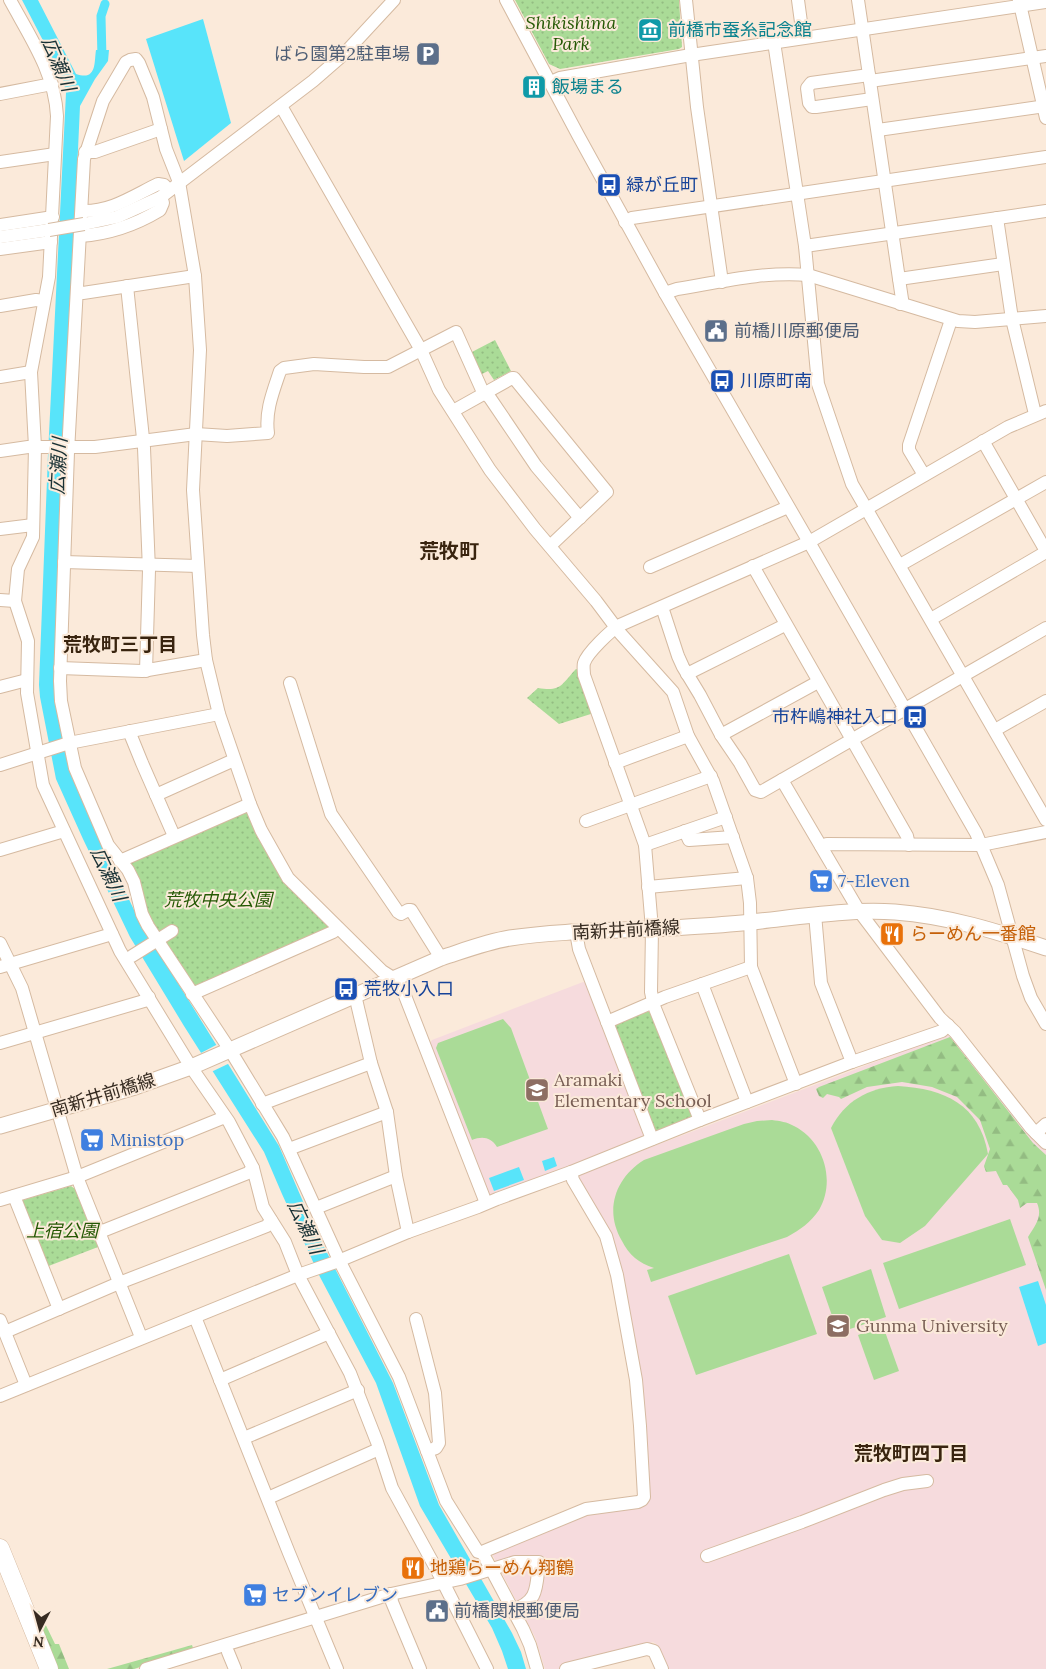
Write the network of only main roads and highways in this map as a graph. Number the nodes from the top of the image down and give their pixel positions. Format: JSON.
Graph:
{"nodes":[{"id":1,"x":1046,"y":948,"type":"edge"},
{"id":2,"x":0,"y":1126,"type":"edge"},
{"id":3,"x":0,"y":1548,"type":"edge"},
{"id":4,"x":0,"y":1579,"type":"edge"},
{"id":5,"x":36,"y":1669,"type":"edge"},
{"id":6,"x":48,"y":1669,"type":"edge"}],
"edges":[{"from":1,"to":2,"type":"main road","name":"南新井前橋線"},
{"from":3,"to":6,"type":"highway"},
{"from":4,"to":5,"type":"highway"}]}
